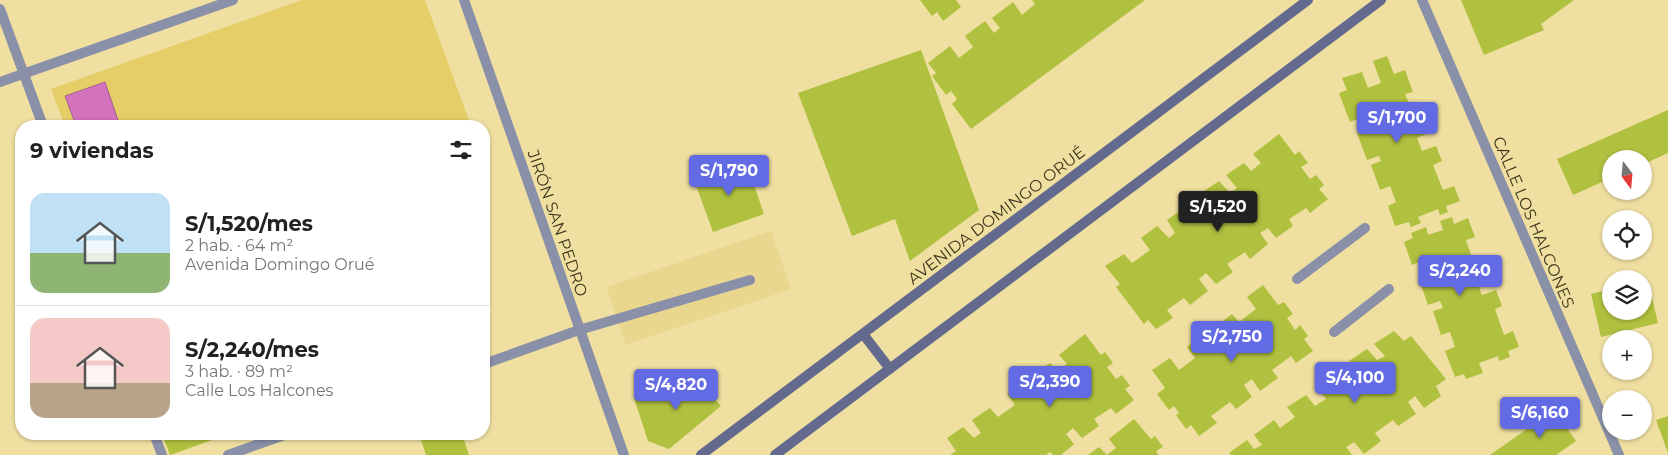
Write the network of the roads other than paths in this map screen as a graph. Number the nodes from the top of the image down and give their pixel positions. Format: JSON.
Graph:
{"nodes":[{"id":1,"x":464,"y":0,"type":"edge"},
{"id":2,"x":1308,"y":0,"type":"edge"},
{"id":3,"x":1381,"y":0,"type":"edge"},
{"id":4,"x":1422,"y":0,"type":"edge"},
{"id":5,"x":227,"y":1,"type":"edge"},
{"id":6,"x":0,"y":9,"type":"edge"},
{"id":7,"x":24,"y":74,"type":"junction"},
{"id":8,"x":0,"y":82,"type":"edge"},
{"id":9,"x":41,"y":120,"type":"edge"},
{"id":10,"x":1365,"y":228,"type":"dead end"},
{"id":11,"x":1297,"y":279,"type":"dead end"},
{"id":12,"x":750,"y":280,"type":"dead end"},
{"id":13,"x":1389,"y":289,"type":"dead end"},
{"id":14,"x":579,"y":330,"type":"junction"},
{"id":15,"x":1334,"y":332,"type":"dead end"},
{"id":16,"x":863,"y":334,"type":"junction"},
{"id":17,"x":490,"y":362,"type":"edge"},
{"id":18,"x":890,"y":368,"type":"junction"},
{"id":19,"x":156,"y":440,"type":"edge"},
{"id":20,"x":271,"y":440,"type":"edge"},
{"id":21,"x":162,"y":455,"type":"edge"},
{"id":22,"x":228,"y":455,"type":"edge"},
{"id":23,"x":624,"y":455,"type":"edge"},
{"id":24,"x":701,"y":455,"type":"edge"},
{"id":25,"x":775,"y":455,"type":"edge"},
{"id":26,"x":1619,"y":455,"type":"edge"}],
"edges":[{"from":1,"to":14,"type":"street","name":"JIRÓN SAN PEDRO"},
{"from":2,"to":16,"type":"main road","name":"AVENIDA DOMINGO ORUÉ"},
{"from":3,"to":18,"type":"main road"},
{"from":4,"to":26,"type":"street","name":"CALLE LOS HALCONES"},
{"from":5,"to":7,"type":"street"},
{"from":6,"to":7,"type":"street"},
{"from":7,"to":8,"type":"street"},
{"from":7,"to":9,"type":"street"},
{"from":10,"to":11,"type":"street"},
{"from":12,"to":14,"type":"street"},
{"from":13,"to":15,"type":"street"},
{"from":14,"to":17,"type":"street"},
{"from":14,"to":23,"type":"street","name":"JIRÓN SAN PEDRO"},
{"from":16,"to":18,"type":"main road"},
{"from":16,"to":24,"type":"main road","name":"AVENIDA DOMINGO ORUÉ"},
{"from":18,"to":25,"type":"main road"},
{"from":19,"to":21,"type":"street"},
{"from":20,"to":22,"type":"street"}]}
